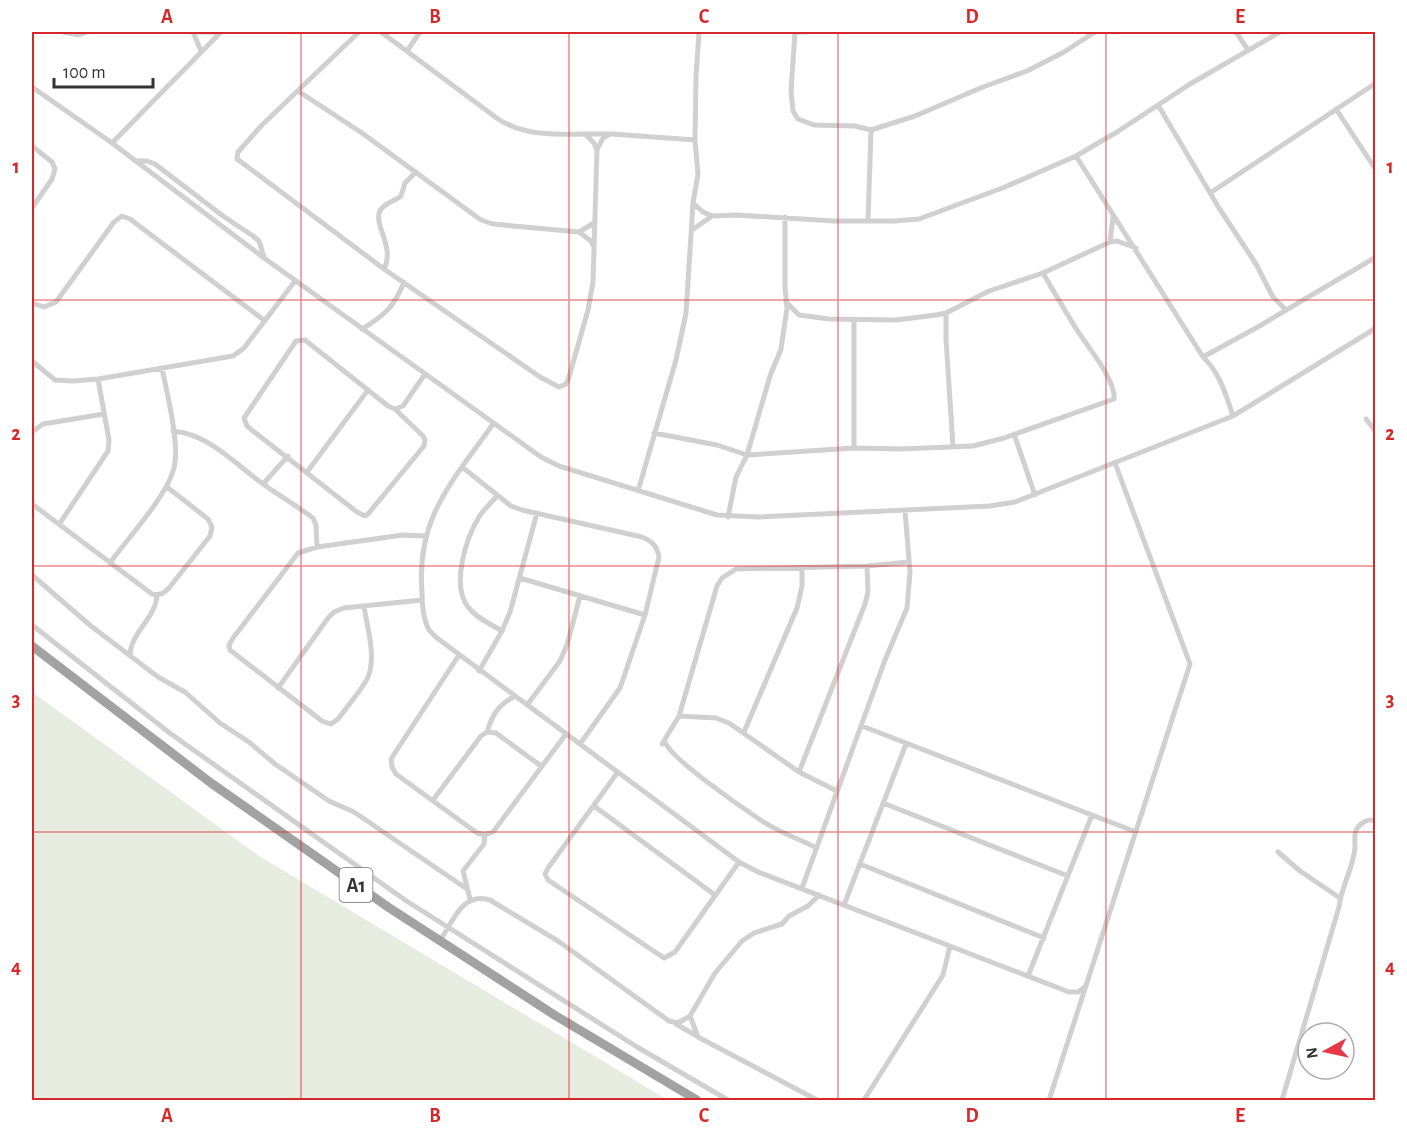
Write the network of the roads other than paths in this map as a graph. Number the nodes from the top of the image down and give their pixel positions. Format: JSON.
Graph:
{"nodes":[{"id":1,"x":63,"y":32,"type":"edge"},
{"id":2,"x":86,"y":32,"type":"edge"},
{"id":3,"x":193,"y":32,"type":"edge"},
{"id":4,"x":199,"y":32,"type":"edge"},
{"id":5,"x":220,"y":32,"type":"edge"},
{"id":6,"x":359,"y":32,"type":"edge"},
{"id":7,"x":381,"y":32,"type":"edge"},
{"id":8,"x":420,"y":32,"type":"edge"},
{"id":9,"x":699,"y":32,"type":"edge"},
{"id":10,"x":794,"y":32,"type":"edge"},
{"id":11,"x":804,"y":32,"type":"edge"},
{"id":12,"x":1095,"y":32,"type":"edge"},
{"id":13,"x":1236,"y":32,"type":"edge"},
{"id":14,"x":1280,"y":32,"type":"edge"},
{"id":15,"x":1248,"y":50,"type":"junction"},
{"id":16,"x":201,"y":51,"type":"junction"},
{"id":17,"x":406,"y":51,"type":"junction"},
{"id":18,"x":1376,"y":83,"type":"edge"},
{"id":19,"x":32,"y":87,"type":"edge"},
{"id":20,"x":298,"y":91,"type":"junction"},
{"id":21,"x":1158,"y":105,"type":"junction"},
{"id":22,"x":1336,"y":109,"type":"junction"},
{"id":23,"x":871,"y":130,"type":"junction"},
{"id":24,"x":585,"y":134,"type":"junction"},
{"id":25,"x":610,"y":134,"type":"junction"},
{"id":26,"x":695,"y":140,"type":"junction"},
{"id":27,"x":112,"y":144,"type":"junction"},
{"id":28,"x":32,"y":146,"type":"edge"},
{"id":29,"x":597,"y":150,"type":"junction"},
{"id":30,"x":1076,"y":156,"type":"junction"},
{"id":31,"x":136,"y":161,"type":"junction"},
{"id":32,"x":1376,"y":170,"type":"edge"},
{"id":33,"x":416,"y":172,"type":"junction"},
{"id":34,"x":187,"y":188,"type":"junction"},
{"id":35,"x":1210,"y":193,"type":"junction"},
{"id":36,"x":181,"y":195,"type":"junction"},
{"id":37,"x":693,"y":203,"type":"junction"},
{"id":38,"x":32,"y":208,"type":"edge"},
{"id":39,"x":712,"y":216,"type":"junction"},
{"id":40,"x":1113,"y":216,"type":"junction"},
{"id":41,"x":785,"y":217,"type":"junction"},
{"id":42,"x":868,"y":221,"type":"junction"},
{"id":43,"x":594,"y":223,"type":"junction"},
{"id":44,"x":692,"y":230,"type":"junction"},
{"id":45,"x":579,"y":232,"type":"junction"},
{"id":46,"x":1110,"y":242,"type":"junction"},
{"id":47,"x":595,"y":248,"type":"junction"},
{"id":48,"x":1136,"y":248,"type":"junction"},
{"id":49,"x":1376,"y":257,"type":"edge"},
{"id":50,"x":264,"y":258,"type":"junction"},
{"id":51,"x":384,"y":269,"type":"junction"},
{"id":52,"x":1043,"y":273,"type":"junction"},
{"id":53,"x":295,"y":281,"type":"junction"},
{"id":54,"x":404,"y":282,"type":"junction"},
{"id":55,"x":786,"y":302,"type":"junction"},
{"id":56,"x":32,"y":303,"type":"edge"},
{"id":57,"x":1285,"y":309,"type":"junction"},
{"id":58,"x":946,"y":313,"type":"junction"},
{"id":59,"x":799,"y":315,"type":"junction"},
{"id":60,"x":854,"y":320,"type":"junction"},
{"id":61,"x":265,"y":321,"type":"junction"},
{"id":62,"x":785,"y":324,"type":"junction"},
{"id":63,"x":1376,"y":328,"type":"edge"},
{"id":64,"x":362,"y":329,"type":"junction"},
{"id":65,"x":1203,"y":357,"type":"junction"},
{"id":66,"x":32,"y":361,"type":"edge"},
{"id":67,"x":162,"y":368,"type":"junction"},
{"id":68,"x":425,"y":374,"type":"junction"},
{"id":69,"x":98,"y":379,"type":"junction"},
{"id":70,"x":368,"y":390,"type":"junction"},
{"id":71,"x":394,"y":409,"type":"junction"},
{"id":72,"x":104,"y":414,"type":"junction"},
{"id":73,"x":1233,"y":416,"type":"junction"},
{"id":74,"x":1366,"y":419,"type":"dead end"},
{"id":75,"x":493,"y":424,"type":"junction"},
{"id":76,"x":173,"y":431,"type":"junction"},
{"id":77,"x":32,"y":432,"type":"edge"},
{"id":78,"x":1376,"y":432,"type":"edge"},
{"id":79,"x":654,"y":433,"type":"junction"},
{"id":80,"x":1014,"y":435,"type":"junction"},
{"id":81,"x":953,"y":447,"type":"junction"},
{"id":82,"x":854,"y":448,"type":"junction"},
{"id":83,"x":747,"y":455,"type":"junction"},
{"id":84,"x":288,"y":456,"type":"junction"},
{"id":85,"x":1115,"y":463,"type":"junction"},
{"id":86,"x":462,"y":467,"type":"junction"},
{"id":87,"x":308,"y":472,"type":"junction"},
{"id":88,"x":263,"y":484,"type":"junction"},
{"id":89,"x":167,"y":487,"type":"junction"},
{"id":90,"x":638,"y":491,"type":"junction"},
{"id":91,"x":1035,"y":495,"type":"junction"},
{"id":92,"x":497,"y":496,"type":"junction"},
{"id":93,"x":32,"y":504,"type":"edge"},
{"id":94,"x":905,"y":511,"type":"junction"},
{"id":95,"x":537,"y":513,"type":"junction"},
{"id":96,"x":728,"y":517,"type":"junction"},
{"id":97,"x":60,"y":523,"type":"junction"},
{"id":98,"x":426,"y":536,"type":"junction"},
{"id":99,"x":317,"y":548,"type":"junction"},
{"id":100,"x":909,"y":562,"type":"junction"},
{"id":101,"x":110,"y":563,"type":"junction"},
{"id":102,"x":867,"y":566,"type":"junction"},
{"id":103,"x":802,"y":567,"type":"junction"},
{"id":104,"x":32,"y":575,"type":"edge"},
{"id":105,"x":520,"y":578,"type":"junction"},
{"id":106,"x":157,"y":595,"type":"junction"},
{"id":107,"x":580,"y":596,"type":"junction"},
{"id":108,"x":422,"y":600,"type":"junction"},
{"id":109,"x":364,"y":606,"type":"junction"},
{"id":110,"x":645,"y":615,"type":"junction"},
{"id":111,"x":32,"y":625,"type":"edge"},
{"id":112,"x":502,"y":631,"type":"junction"},
{"id":113,"x":32,"y":646,"type":"edge"},
{"id":114,"x":130,"y":655,"type":"junction"},
{"id":115,"x":459,"y":655,"type":"junction"},
{"id":116,"x":479,"y":671,"type":"junction"},
{"id":117,"x":278,"y":688,"type":"junction"},
{"id":118,"x":515,"y":696,"type":"junction"},
{"id":119,"x":527,"y":705,"type":"junction"},
{"id":120,"x":679,"y":716,"type":"junction"},
{"id":121,"x":862,"y":726,"type":"junction"},
{"id":122,"x":487,"y":732,"type":"junction"},
{"id":123,"x":744,"y":732,"type":"junction"},
{"id":124,"x":566,"y":734,"type":"junction"},
{"id":125,"x":580,"y":744,"type":"junction"},
{"id":126,"x":906,"y":744,"type":"junction"},
{"id":127,"x":541,"y":766,"type":"junction"},
{"id":128,"x":618,"y":772,"type":"junction"},
{"id":129,"x":799,"y":772,"type":"junction"},
{"id":130,"x":837,"y":791,"type":"junction"},
{"id":131,"x":433,"y":800,"type":"junction"},
{"id":132,"x":883,"y":803,"type":"junction"},
{"id":133,"x":594,"y":806,"type":"junction"},
{"id":134,"x":1092,"y":815,"type":"junction"},
{"id":135,"x":1376,"y":821,"type":"edge"},
{"id":136,"x":1136,"y":832,"type":"junction"},
{"id":137,"x":485,"y":835,"type":"junction"},
{"id":138,"x":817,"y":848,"type":"junction"},
{"id":139,"x":1278,"y":852,"type":"dead end"},
{"id":140,"x":739,"y":862,"type":"junction"},
{"id":141,"x":860,"y":864,"type":"junction"},
{"id":142,"x":1068,"y":876,"type":"junction"},
{"id":143,"x":802,"y":888,"type":"junction"},
{"id":144,"x":467,"y":889,"type":"junction"},
{"id":145,"x":715,"y":895,"type":"junction"},
{"id":146,"x":819,"y":895,"type":"junction"},
{"id":147,"x":1340,"y":898,"type":"junction"},
{"id":148,"x":470,"y":899,"type":"junction"},
{"id":149,"x":844,"y":905,"type":"junction"},
{"id":150,"x":449,"y":928,"type":"junction"},
{"id":151,"x":1044,"y":938,"type":"junction"},
{"id":152,"x":439,"y":942,"type":"junction"},
{"id":153,"x":950,"y":946,"type":"junction"},
{"id":154,"x":1028,"y":976,"type":"junction"},
{"id":155,"x":1085,"y":987,"type":"junction"},
{"id":156,"x":690,"y":1016,"type":"junction"},
{"id":157,"x":674,"y":1023,"type":"junction"},
{"id":158,"x":698,"y":1037,"type":"junction"},
{"id":159,"x":697,"y":1101,"type":"edge"},
{"id":160,"x":728,"y":1101,"type":"edge"},
{"id":161,"x":817,"y":1101,"type":"edge"},
{"id":162,"x":864,"y":1101,"type":"edge"},
{"id":163,"x":1049,"y":1101,"type":"edge"},
{"id":164,"x":1282,"y":1101,"type":"edge"}],
"edges":[{"from":1,"to":2,"type":"street"},
{"from":3,"to":16,"type":"street"},
{"from":4,"to":5,"type":"street"},
{"from":5,"to":16,"type":"street"},
{"from":6,"to":20,"type":"street"},
{"from":7,"to":17,"type":"street"},
{"from":8,"to":17,"type":"street"},
{"from":9,"to":26,"type":"street"},
{"from":10,"to":11,"type":"street"},
{"from":10,"to":23,"type":"street"},
{"from":12,"to":23,"type":"street"},
{"from":13,"to":15,"type":"street"},
{"from":14,"to":15,"type":"street"},
{"from":15,"to":21,"type":"street"},
{"from":16,"to":27,"type":"street"},
{"from":17,"to":24,"type":"street"},
{"from":18,"to":22,"type":"street"},
{"from":19,"to":27,"type":"street"},
{"from":20,"to":33,"type":"street"},
{"from":20,"to":51,"type":"street"},
{"from":21,"to":30,"type":"street"},
{"from":21,"to":35,"type":"street"},
{"from":22,"to":32,"type":"street"},
{"from":22,"to":35,"type":"street"},
{"from":23,"to":42,"type":"street"},
{"from":24,"to":25,"type":"street"},
{"from":24,"to":29,"type":"street"},
{"from":25,"to":26,"type":"street"},
{"from":25,"to":29,"type":"street"},
{"from":26,"to":37,"type":"street"},
{"from":27,"to":31,"type":"street"},
{"from":28,"to":38,"type":"street"},
{"from":29,"to":43,"type":"street"},
{"from":30,"to":40,"type":"street"},
{"from":30,"to":42,"type":"street"},
{"from":31,"to":34,"type":"street"},
{"from":31,"to":36,"type":"street"},
{"from":33,"to":45,"type":"street"},
{"from":33,"to":51,"type":"street"},
{"from":34,"to":36,"type":"street"},
{"from":34,"to":50,"type":"street"},
{"from":35,"to":57,"type":"street"},
{"from":36,"to":50,"type":"street"},
{"from":37,"to":39,"type":"street"},
{"from":37,"to":44,"type":"street"},
{"from":39,"to":41,"type":"street"},
{"from":39,"to":44,"type":"street"},
{"from":40,"to":46,"type":"street"},
{"from":40,"to":48,"type":"street"},
{"from":41,"to":42,"type":"street"},
{"from":41,"to":55,"type":"street"},
{"from":43,"to":45,"type":"street"},
{"from":43,"to":47,"type":"street"},
{"from":44,"to":79,"type":"street"},
{"from":45,"to":47,"type":"street"},
{"from":46,"to":48,"type":"street"},
{"from":46,"to":52,"type":"street"},
{"from":47,"to":54,"type":"street"},
{"from":48,"to":65,"type":"street"},
{"from":49,"to":57,"type":"street"},
{"from":50,"to":53,"type":"street"},
{"from":51,"to":54,"type":"street"},
{"from":52,"to":58,"type":"street"},
{"from":52,"to":80,"type":"street"},
{"from":53,"to":61,"type":"street"},
{"from":53,"to":64,"type":"street"},
{"from":54,"to":64,"type":"street"},
{"from":55,"to":59,"type":"street"},
{"from":55,"to":62,"type":"street"},
{"from":56,"to":61,"type":"street"},
{"from":57,"to":65,"type":"street"},
{"from":58,"to":60,"type":"street"},
{"from":58,"to":81,"type":"street"},
{"from":59,"to":60,"type":"street"},
{"from":59,"to":62,"type":"street"},
{"from":60,"to":82,"type":"street"},
{"from":61,"to":67,"type":"street"},
{"from":62,"to":83,"type":"street"},
{"from":63,"to":73,"type":"street"},
{"from":64,"to":68,"type":"street"},
{"from":65,"to":73,"type":"street"},
{"from":66,"to":69,"type":"street"},
{"from":67,"to":69,"type":"street"},
{"from":67,"to":76,"type":"street"},
{"from":68,"to":71,"type":"street"},
{"from":68,"to":75,"type":"street"},
{"from":69,"to":72,"type":"street"},
{"from":70,"to":71,"type":"street"},
{"from":70,"to":84,"type":"street"},
{"from":70,"to":87,"type":"street"},
{"from":71,"to":87,"type":"street"},
{"from":72,"to":77,"type":"street"},
{"from":72,"to":97,"type":"street"},
{"from":73,"to":85,"type":"street"},
{"from":74,"to":78,"type":"street"},
{"from":75,"to":86,"type":"street"},
{"from":75,"to":90,"type":"street"},
{"from":76,"to":88,"type":"street"},
{"from":76,"to":89,"type":"street"},
{"from":79,"to":83,"type":"street"},
{"from":79,"to":90,"type":"street"},
{"from":80,"to":81,"type":"street"},
{"from":80,"to":91,"type":"street"},
{"from":81,"to":82,"type":"street"},
{"from":82,"to":83,"type":"street"},
{"from":83,"to":96,"type":"street"},
{"from":84,"to":87,"type":"street"},
{"from":84,"to":88,"type":"street"},
{"from":85,"to":91,"type":"street"},
{"from":85,"to":136,"type":"street"},
{"from":86,"to":92,"type":"street"},
{"from":86,"to":98,"type":"street"},
{"from":88,"to":99,"type":"street"},
{"from":89,"to":101,"type":"street"},
{"from":89,"to":106,"type":"street"},
{"from":90,"to":96,"type":"street"},
{"from":91,"to":94,"type":"street"},
{"from":92,"to":95,"type":"street"},
{"from":92,"to":112,"type":"street"},
{"from":93,"to":97,"type":"street"},
{"from":94,"to":96,"type":"street"},
{"from":94,"to":100,"type":"street"},
{"from":95,"to":105,"type":"street"},
{"from":95,"to":110,"type":"street"},
{"from":97,"to":101,"type":"street"},
{"from":98,"to":99,"type":"street"},
{"from":98,"to":108,"type":"street"},
{"from":99,"to":117,"type":"street"},
{"from":100,"to":102,"type":"street"},
{"from":100,"to":121,"type":"street"},
{"from":101,"to":106,"type":"street"},
{"from":102,"to":103,"type":"street"},
{"from":102,"to":129,"type":"street"},
{"from":103,"to":120,"type":"street"},
{"from":103,"to":123,"type":"street"},
{"from":104,"to":114,"type":"street"},
{"from":105,"to":107,"type":"street"},
{"from":105,"to":112,"type":"street"},
{"from":106,"to":114,"type":"street"},
{"from":107,"to":110,"type":"street"},
{"from":107,"to":119,"type":"street"},
{"from":108,"to":109,"type":"street"},
{"from":108,"to":115,"type":"street"},
{"from":109,"to":117,"type":"street"},
{"from":109,"to":117,"type":"street"},
{"from":110,"to":125,"type":"street"},
{"from":111,"to":150,"type":"street"},
{"from":112,"to":116,"type":"street"},
{"from":113,"to":152,"type":"highway","number":"A1"},
{"from":114,"to":144,"type":"street"},
{"from":115,"to":116,"type":"street"},
{"from":115,"to":131,"type":"street"},
{"from":116,"to":118,"type":"street"},
{"from":118,"to":119,"type":"street"},
{"from":118,"to":122,"type":"street"},
{"from":119,"to":124,"type":"street"},
{"from":120,"to":123,"type":"street"},
{"from":120,"to":138,"type":"street"},
{"from":121,"to":126,"type":"street"},
{"from":121,"to":130,"type":"street"},
{"from":122,"to":127,"type":"street"},
{"from":122,"to":131,"type":"street"},
{"from":123,"to":129,"type":"street"},
{"from":124,"to":125,"type":"street"},
{"from":124,"to":127,"type":"street"},
{"from":125,"to":128,"type":"street"},
{"from":126,"to":132,"type":"street"},
{"from":126,"to":134,"type":"street"},
{"from":127,"to":137,"type":"street"},
{"from":128,"to":133,"type":"street"},
{"from":128,"to":140,"type":"street"},
{"from":129,"to":130,"type":"street"},
{"from":130,"to":138,"type":"street"},
{"from":131,"to":137,"type":"street"},
{"from":132,"to":141,"type":"street"},
{"from":132,"to":142,"type":"street"},
{"from":133,"to":145,"type":"street"},
{"from":133,"to":145,"type":"street"},
{"from":134,"to":136,"type":"street"},
{"from":134,"to":142,"type":"street"},
{"from":135,"to":147,"type":"street"},
{"from":136,"to":155,"type":"street"},
{"from":137,"to":144,"type":"street"},
{"from":138,"to":143,"type":"street"},
{"from":139,"to":147,"type":"street"},
{"from":140,"to":143,"type":"street"},
{"from":140,"to":145,"type":"street"},
{"from":141,"to":149,"type":"street"},
{"from":141,"to":151,"type":"street"},
{"from":142,"to":151,"type":"street"},
{"from":143,"to":146,"type":"street"},
{"from":144,"to":148,"type":"street"},
{"from":146,"to":149,"type":"street"},
{"from":146,"to":156,"type":"street"},
{"from":147,"to":164,"type":"street"},
{"from":148,"to":150,"type":"street"},
{"from":148,"to":157,"type":"street"},
{"from":149,"to":153,"type":"street"},
{"from":150,"to":152,"type":"street"},
{"from":150,"to":160,"type":"street"},
{"from":151,"to":154,"type":"street"},
{"from":152,"to":159,"type":"highway","number":"A1"},
{"from":153,"to":154,"type":"street"},
{"from":153,"to":162,"type":"street"},
{"from":154,"to":155,"type":"street"},
{"from":155,"to":163,"type":"street"},
{"from":156,"to":157,"type":"street"},
{"from":156,"to":158,"type":"street"},
{"from":157,"to":158,"type":"street"},
{"from":158,"to":161,"type":"street"}]}
